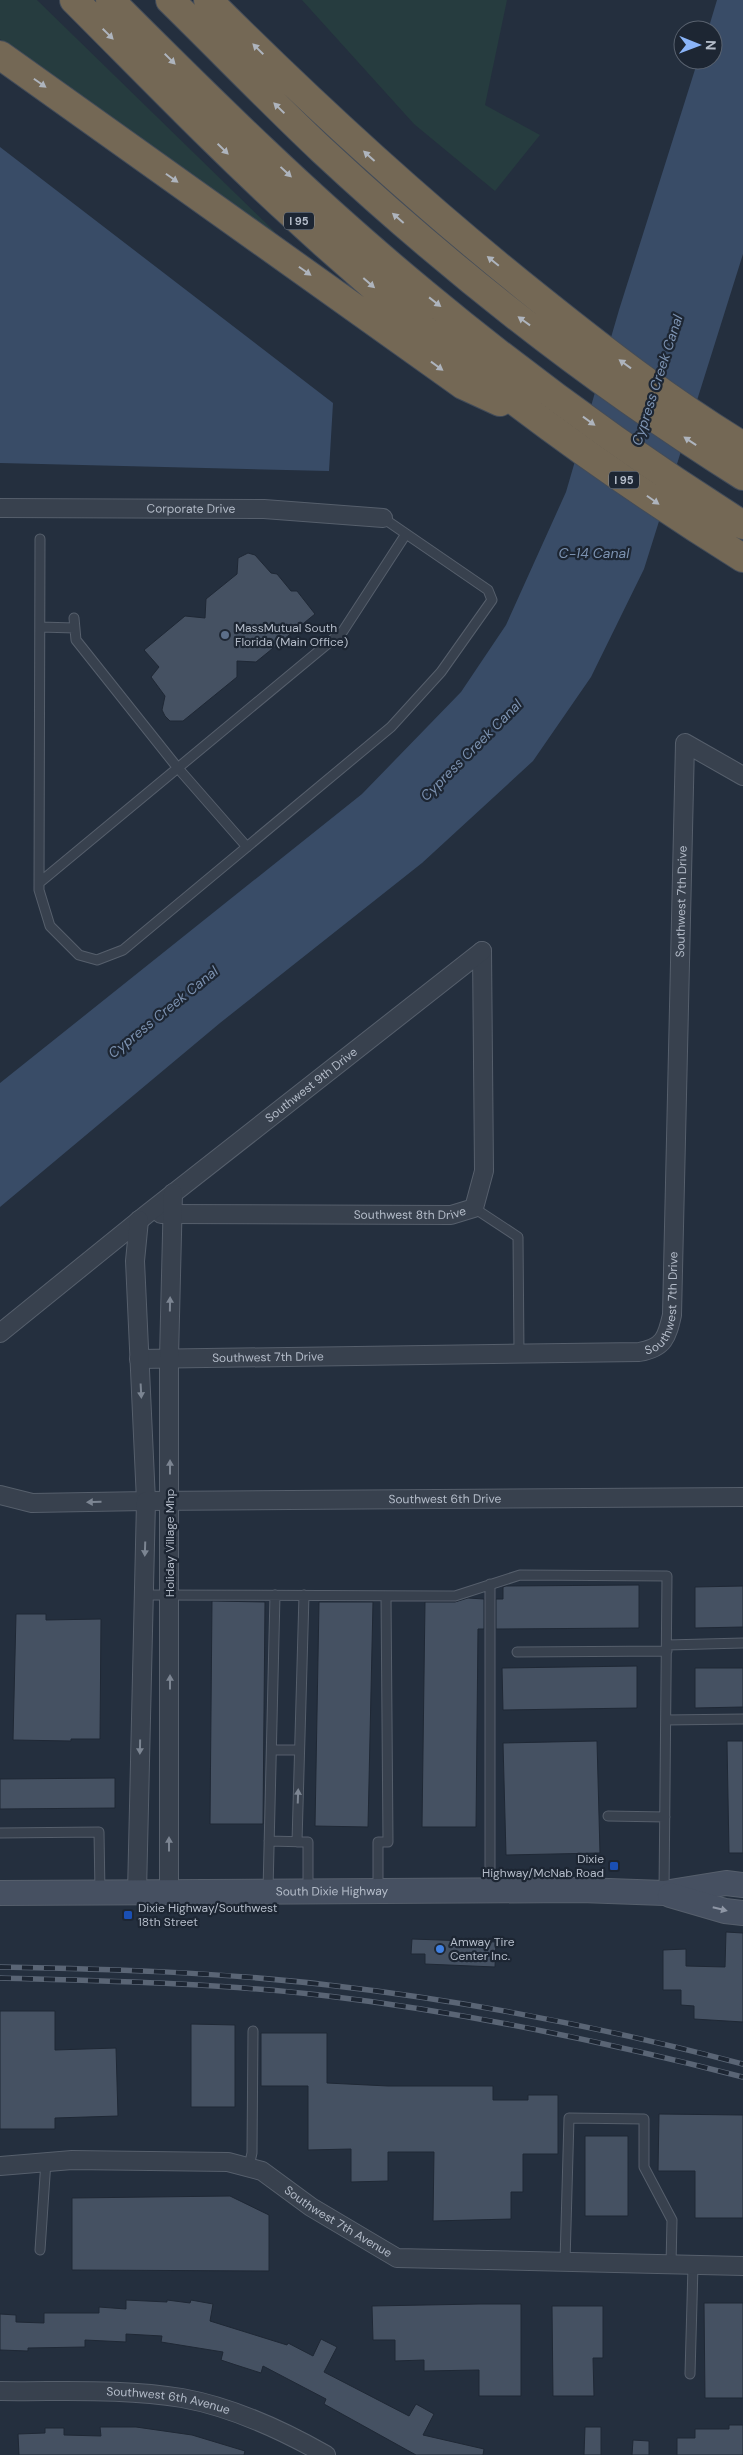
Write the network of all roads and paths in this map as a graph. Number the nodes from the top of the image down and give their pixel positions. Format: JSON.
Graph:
{"nodes":[{"id":1,"x":74,"y":0,"type":"edge"},
{"id":2,"x":110,"y":0,"type":"edge"},
{"id":3,"x":170,"y":0,"type":"edge"},
{"id":4,"x":208,"y":0,"type":"edge"},
{"id":5,"x":0,"y":55,"type":"edge"},
{"id":6,"x":568,"y":337,"type":"junction"},
{"id":7,"x":542,"y":421,"type":"junction"},
{"id":8,"x":738,"y":458,"type":"edge"},
{"id":9,"x":0,"y":508,"type":"edge"},
{"id":10,"x":383,"y":518,"type":"joint"},
{"id":11,"x":743,"y":525,"type":"edge"},
{"id":12,"x":406,"y":534,"type":"junction"},
{"id":13,"x":40,"y":539,"type":"dead end"},
{"id":14,"x":743,"y":558,"type":"edge"},
{"id":15,"x":74,"y":618,"type":"dead end"},
{"id":16,"x":40,"y":628,"type":"junction"},
{"id":17,"x":75,"y":628,"type":"junction"},
{"id":18,"x":177,"y":767,"type":"junction"},
{"id":19,"x":743,"y":776,"type":"edge"},
{"id":20,"x":247,"y":847,"type":"junction"},
{"id":21,"x":39,"y":883,"type":"junction"},
{"id":22,"x":482,"y":951,"type":"joint"},
{"id":23,"x":173,"y":1193,"type":"junction"},
{"id":24,"x":474,"y":1208,"type":"junction"},
{"id":25,"x":172,"y":1214,"type":"junction"},
{"id":26,"x":143,"y":1217,"type":"junction"},
{"id":27,"x":0,"y":1333,"type":"edge"},
{"id":28,"x":519,"y":1353,"type":"junction"},
{"id":29,"x":169,"y":1358,"type":"junction"},
{"id":30,"x":139,"y":1359,"type":"junction"},
{"id":31,"x":0,"y":1495,"type":"edge"},
{"id":32,"x":743,"y":1497,"type":"edge"},
{"id":33,"x":170,"y":1500,"type":"junction"},
{"id":34,"x":146,"y":1501,"type":"junction"},
{"id":35,"x":490,"y":1584,"type":"junction"},
{"id":36,"x":143,"y":1595,"type":"junction"},
{"id":37,"x":170,"y":1595,"type":"junction"},
{"id":38,"x":275,"y":1595,"type":"junction"},
{"id":39,"x":304,"y":1595,"type":"junction"},
{"id":40,"x":386,"y":1596,"type":"junction"},
{"id":41,"x":743,"y":1644,"type":"edge"},
{"id":42,"x":667,"y":1648,"type":"junction"},
{"id":43,"x":517,"y":1652,"type":"dead end"},
{"id":44,"x":743,"y":1719,"type":"edge"},
{"id":45,"x":666,"y":1720,"type":"junction"},
{"id":46,"x":272,"y":1750,"type":"junction"},
{"id":47,"x":299,"y":1750,"type":"junction"},
{"id":48,"x":608,"y":1816,"type":"dead end"},
{"id":49,"x":665,"y":1817,"type":"junction"},
{"id":50,"x":0,"y":1833,"type":"edge"},
{"id":51,"x":269,"y":1842,"type":"junction"},
{"id":52,"x":296,"y":1842,"type":"junction"},
{"id":53,"x":743,"y":1885,"type":"edge"},
{"id":54,"x":308,"y":1891,"type":"junction"},
{"id":55,"x":378,"y":1891,"type":"junction"},
{"id":56,"x":490,"y":1891,"type":"junction"},
{"id":57,"x":268,"y":1892,"type":"junction"},
{"id":58,"x":0,"y":1893,"type":"edge"},
{"id":59,"x":100,"y":1893,"type":"junction"},
{"id":60,"x":137,"y":1893,"type":"junction"},
{"id":61,"x":169,"y":1893,"type":"junction"},
{"id":62,"x":664,"y":1893,"type":"junction"},
{"id":63,"x":743,"y":1912,"type":"edge"},
{"id":64,"x":253,"y":2031,"type":"dead end"},
{"id":65,"x":46,"y":2161,"type":"junction"},
{"id":66,"x":0,"y":2166,"type":"edge"},
{"id":67,"x":250,"y":2166,"type":"junction"},
{"id":68,"x":40,"y":2250,"type":"dead end"},
{"id":69,"x":566,"y":2262,"type":"junction"},
{"id":70,"x":671,"y":2266,"type":"junction"},
{"id":71,"x":693,"y":2266,"type":"junction"},
{"id":72,"x":743,"y":2266,"type":"edge"},
{"id":73,"x":690,"y":2374,"type":"dead end"},
{"id":74,"x":0,"y":2391,"type":"edge"},
{"id":75,"x":326,"y":2455,"type":"edge"}],
"edges":[{"from":1,"to":7,"type":"highway","number":"I 95","one_way":true},
{"from":2,"to":11,"type":"highway","one_way":true},
{"from":6,"to":3,"type":"highway","one_way":true},
{"from":6,"to":4,"type":"highway","one_way":true},
{"from":5,"to":7,"type":"highway","one_way":true},
{"from":8,"to":6,"type":"highway","one_way":true},
{"from":7,"to":14,"type":"highway","number":"I 95","one_way":true},
{"from":9,"to":10,"type":"street","name":"Corporate Drive"},
{"from":10,"to":12,"type":"lane"},
{"from":12,"to":18,"type":"lane"},
{"from":12,"to":20,"type":"lane"},
{"from":13,"to":16,"type":"lane"},
{"from":15,"to":17,"type":"lane"},
{"from":16,"to":17,"type":"lane"},
{"from":16,"to":21,"type":"lane"},
{"from":17,"to":18,"type":"lane"},
{"from":18,"to":20,"type":"lane"},
{"from":18,"to":21,"type":"lane"},
{"from":19,"to":28,"type":"street","name":"Southwest 7th Drive"},
{"from":20,"to":21,"type":"lane"},
{"from":22,"to":23,"type":"street","name":"Southwest 9th Drive"},
{"from":22,"to":24,"type":"street","name":"Southwest 8th Drive"},
{"from":23,"to":25,"type":"street","name":"Holiday Village Mhp"},
{"from":23,"to":26,"type":"street","name":"Southwest 9th Drive"},
{"from":24,"to":25,"type":"street","name":"Southwest 8th Drive"},
{"from":24,"to":28,"type":"lane"},
{"from":25,"to":26,"type":"street","name":"Southwest 8th Drive"},
{"from":29,"to":25,"type":"street","name":"Holiday Village Mhp","one_way":true},
{"from":26,"to":27,"type":"street"},
{"from":26,"to":30,"type":"street","name":"Holiday Village Mhp"},
{"from":28,"to":29,"type":"street","name":"Southwest 7th Drive"},
{"from":29,"to":30,"type":"street","name":"Southwest 7th Drive"},
{"from":33,"to":29,"type":"street","name":"Holiday Village Mhp","one_way":true},
{"from":30,"to":34,"type":"street","name":"Holiday Village Mhp","one_way":true},
{"from":34,"to":31,"type":"street","name":"Holiday Village Mhp","one_way":true},
{"from":32,"to":33,"type":"street","name":"Southwest 6th Drive"},
{"from":33,"to":34,"type":"street","name":"Southwest 6th Drive"},
{"from":33,"to":37,"type":"street","name":"Holiday Village Mhp"},
{"from":34,"to":36,"type":"street","name":"Holiday Village Mhp","one_way":true},
{"from":35,"to":40,"type":"lane"},
{"from":35,"to":42,"type":"lane"},
{"from":35,"to":56,"type":"lane"},
{"from":36,"to":37,"type":"lane"},
{"from":36,"to":60,"type":"street","name":"Holiday Village Mhp","one_way":true},
{"from":37,"to":38,"type":"lane"},
{"from":61,"to":37,"type":"street","name":"Holiday Village Mhp","one_way":true},
{"from":38,"to":39,"type":"lane"},
{"from":38,"to":46,"type":"lane"},
{"from":39,"to":40,"type":"lane"},
{"from":39,"to":47,"type":"lane"},
{"from":40,"to":55,"type":"lane"},
{"from":41,"to":42,"type":"lane"},
{"from":42,"to":43,"type":"lane"},
{"from":42,"to":45,"type":"lane"},
{"from":44,"to":45,"type":"lane"},
{"from":45,"to":49,"type":"lane"},
{"from":46,"to":47,"type":"lane"},
{"from":46,"to":51,"type":"lane"},
{"from":52,"to":47,"type":"lane","one_way":true},
{"from":48,"to":49,"type":"lane"},
{"from":49,"to":62,"type":"lane"},
{"from":50,"to":59,"type":"lane"},
{"from":51,"to":52,"type":"lane"},
{"from":51,"to":57,"type":"lane"},
{"from":52,"to":54,"type":"lane"},
{"from":53,"to":62,"type":"main road","name":"South Dixie Highway"},
{"from":54,"to":55,"type":"main road","name":"South Dixie Highway"},
{"from":54,"to":57,"type":"main road","name":"South Dixie Highway"},
{"from":55,"to":56,"type":"main road","name":"South Dixie Highway"},
{"from":56,"to":62,"type":"main road","name":"South Dixie Highway"},
{"from":57,"to":61,"type":"main road","name":"South Dixie Highway"},
{"from":58,"to":59,"type":"main road","name":"South Dixie Highway"},
{"from":59,"to":60,"type":"main road","name":"South Dixie Highway"},
{"from":60,"to":61,"type":"main road","name":"South Dixie Highway"},
{"from":62,"to":63,"type":"main road","name":"South Dixie Highway","one_way":true},
{"from":64,"to":67,"type":"lane"},
{"from":65,"to":66,"type":"street","name":"Southwest 7th Avenue"},
{"from":65,"to":67,"type":"street","name":"Southwest 7th Avenue"},
{"from":65,"to":68,"type":"lane"},
{"from":67,"to":69,"type":"street","name":"Southwest 7th Avenue"},
{"from":69,"to":70,"type":"street","name":"Southwest 7th Avenue"},
{"from":69,"to":70,"type":"lane"},
{"from":70,"to":71,"type":"street","name":"Southwest 7th Avenue"},
{"from":71,"to":72,"type":"street","name":"Southwest 7th Avenue"},
{"from":71,"to":73,"type":"lane"},
{"from":74,"to":75,"type":"street","name":"Southwest 6th Avenue"}]}
